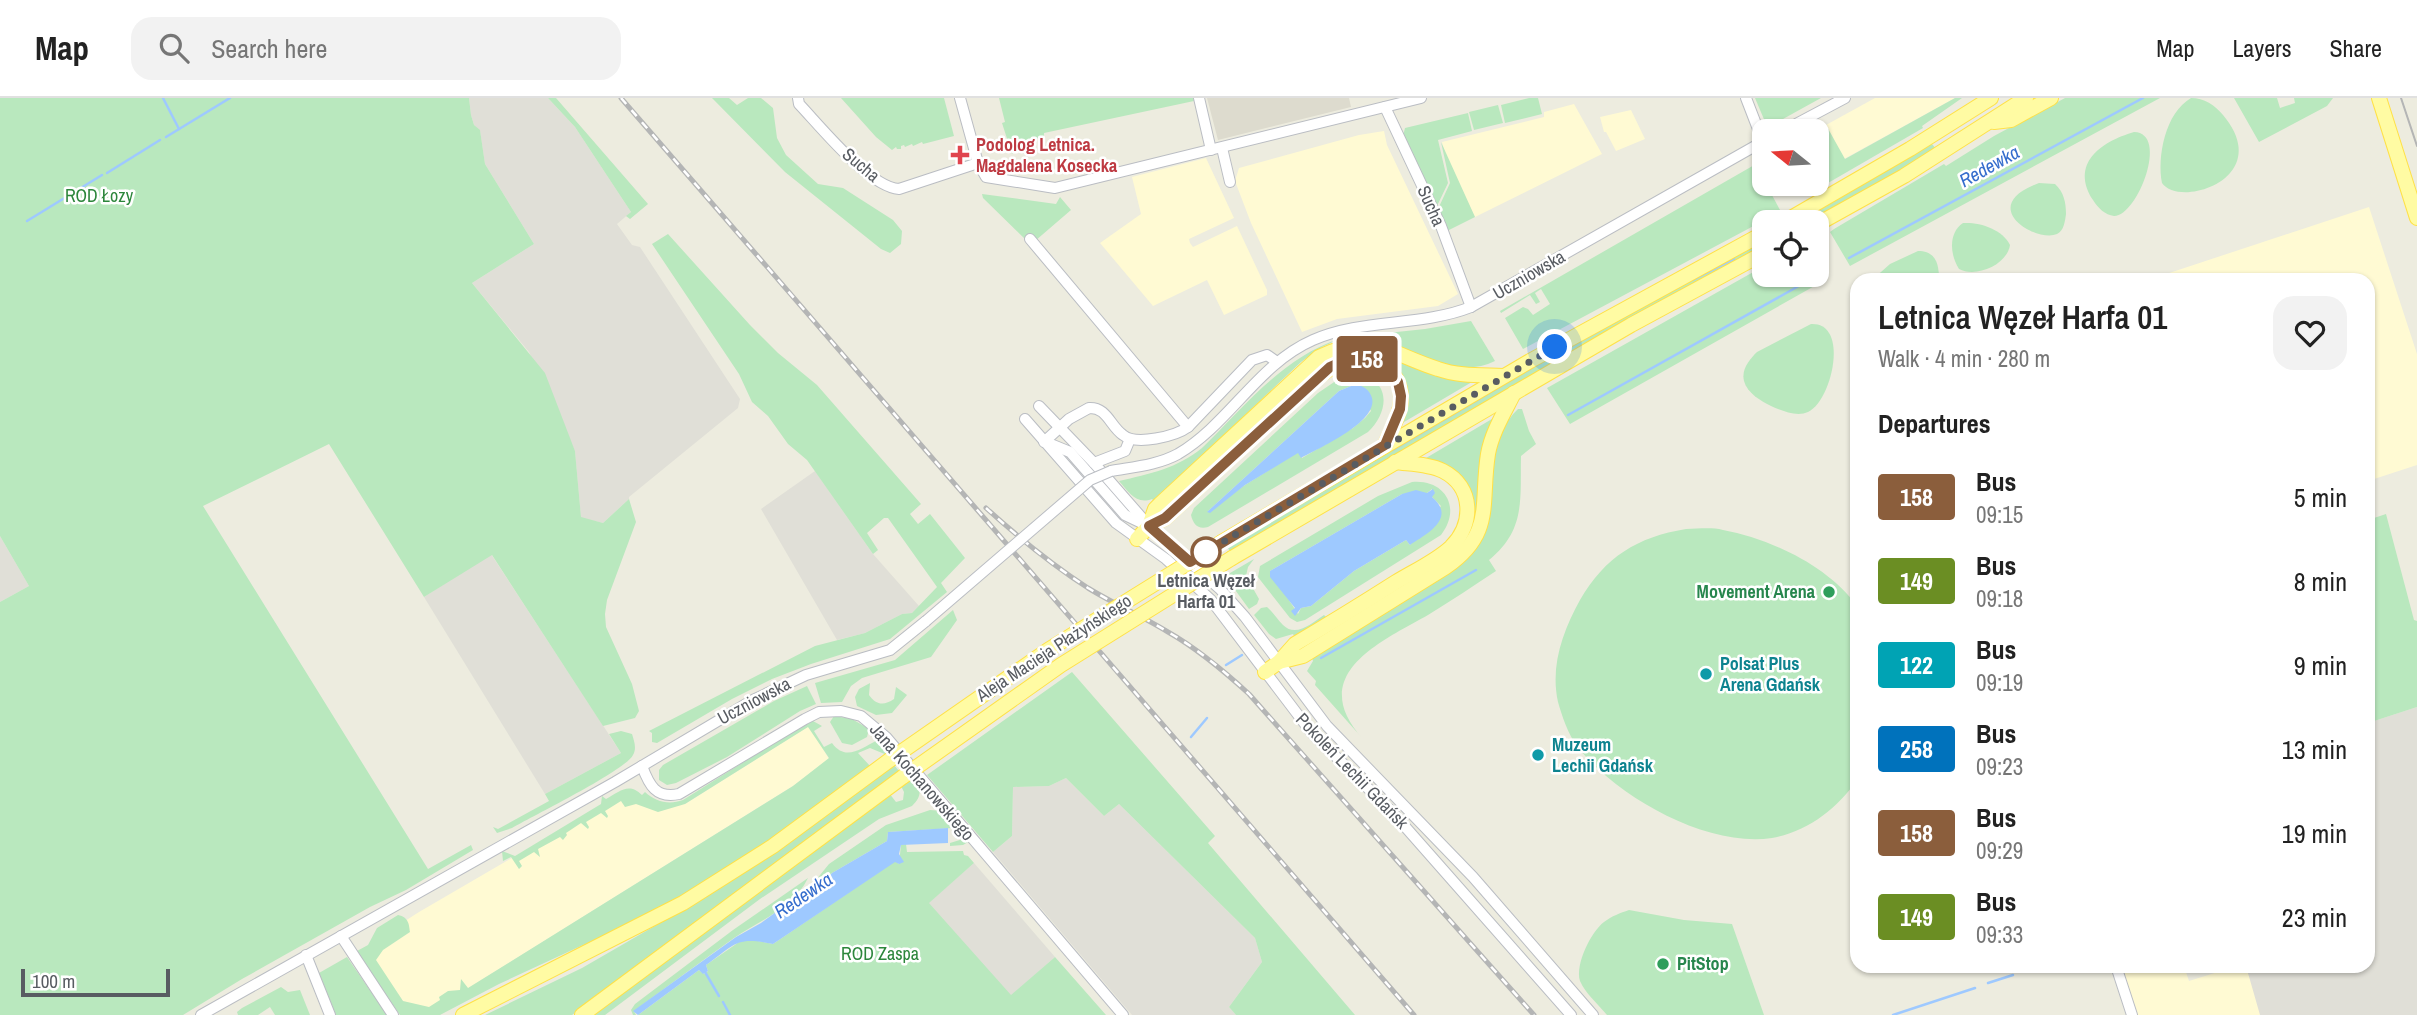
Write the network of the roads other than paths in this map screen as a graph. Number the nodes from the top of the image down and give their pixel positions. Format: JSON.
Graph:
{"nodes":[{"id":1,"x":798,"y":98,"type":"edge"},
{"id":2,"x":960,"y":98,"type":"edge"},
{"id":3,"x":1199,"y":98,"type":"edge"},
{"id":4,"x":1368,"y":98,"type":"edge"},
{"id":5,"x":1421,"y":98,"type":"edge"},
{"id":6,"x":1746,"y":98,"type":"edge"},
{"id":7,"x":1845,"y":98,"type":"edge"},
{"id":8,"x":1973,"y":98,"type":"edge"},
{"id":9,"x":1991,"y":98,"type":"edge"},
{"id":10,"x":2026,"y":98,"type":"edge"},
{"id":11,"x":2051,"y":98,"type":"edge"},
{"id":12,"x":2379,"y":98,"type":"edge"},
{"id":13,"x":1385,"y":107,"type":"junction"},
{"id":14,"x":1371,"y":111,"type":"junction"},
{"id":15,"x":1754,"y":119,"type":"edge"},
{"id":16,"x":1806,"y":119,"type":"edge"},
{"id":17,"x":1989,"y":123,"type":"junction"},
{"id":18,"x":1752,"y":148,"type":"edge"},
{"id":19,"x":1216,"y":149,"type":"junction"},
{"id":20,"x":1910,"y":149,"type":"junction"},
{"id":21,"x":978,"y":163,"type":"junction"},
{"id":22,"x":2411,"y":176,"type":"edge"},
{"id":23,"x":1230,"y":182,"type":"dead end"},
{"id":24,"x":1806,"y":210,"type":"edge"},
{"id":25,"x":1829,"y":218,"type":"edge"},
{"id":26,"x":2417,"y":218,"type":"edge"},
{"id":27,"x":1030,"y":239,"type":"dead end"},
{"id":28,"x":1752,"y":240,"type":"edge"},
{"id":29,"x":1752,"y":259,"type":"edge"},
{"id":30,"x":1471,"y":307,"type":"junction"},
{"id":31,"x":1277,"y":362,"type":"junction"},
{"id":32,"x":1504,"y":376,"type":"junction"},
{"id":33,"x":1514,"y":393,"type":"junction"},
{"id":34,"x":1039,"y":406,"type":"dead end"},
{"id":35,"x":1025,"y":419,"type":"dead end"},
{"id":36,"x":1188,"y":427,"type":"junction"},
{"id":37,"x":1059,"y":428,"type":"junction"},
{"id":38,"x":1130,"y":439,"type":"junction"},
{"id":39,"x":1044,"y":442,"type":"junction"},
{"id":40,"x":1385,"y":445,"type":"junction"},
{"id":41,"x":1395,"y":462,"type":"junction"},
{"id":42,"x":1094,"y":463,"type":"junction"},
{"id":43,"x":1149,"y":526,"type":"junction"},
{"id":44,"x":1137,"y":539,"type":"junction"},
{"id":45,"x":1279,"y":662,"type":"junction"},
{"id":46,"x":1265,"y":672,"type":"junction"},
{"id":47,"x":642,"y":766,"type":"junction"},
{"id":48,"x":1449,"y":852,"type":"junction"},
{"id":49,"x":1438,"y":863,"type":"junction"},
{"id":50,"x":341,"y":936,"type":"junction"},
{"id":51,"x":306,"y":956,"type":"junction"},
{"id":52,"x":1543,"y":958,"type":"junction"},
{"id":53,"x":1530,"y":969,"type":"junction"},
{"id":54,"x":2118,"y":973,"type":"edge"},
{"id":55,"x":201,"y":1015,"type":"edge"},
{"id":56,"x":330,"y":1015,"type":"edge"},
{"id":57,"x":393,"y":1015,"type":"edge"},
{"id":58,"x":463,"y":1015,"type":"edge"},
{"id":59,"x":582,"y":1015,"type":"edge"},
{"id":60,"x":1123,"y":1015,"type":"edge"},
{"id":61,"x":1571,"y":1015,"type":"edge"},
{"id":62,"x":1593,"y":1015,"type":"edge"},
{"id":63,"x":2133,"y":1015,"type":"edge"}],
"edges":[{"from":1,"to":21,"type":"street","name":"Sucha"},
{"from":2,"to":21,"type":"street"},
{"from":3,"to":19,"type":"street"},
{"from":4,"to":14,"type":"street"},
{"from":5,"to":13,"type":"street"},
{"from":6,"to":15,"type":"street"},
{"from":7,"to":16,"type":"street"},
{"from":8,"to":20,"type":"main road"},
{"from":9,"to":20,"type":"main road"},
{"from":10,"to":17,"type":"main road"},
{"from":11,"to":17,"type":"main road"},
{"from":12,"to":22,"type":"main road"},
{"from":13,"to":14,"type":"street"},
{"from":13,"to":30,"type":"street","name":"Sucha"},
{"from":14,"to":19,"type":"street"},
{"from":17,"to":25,"type":"main road"},
{"from":18,"to":30,"type":"street","name":"Uczniowska"},
{"from":19,"to":21,"type":"street"},
{"from":19,"to":23,"type":"street"},
{"from":20,"to":24,"type":"main road"},
{"from":22,"to":26,"type":"main road"},
{"from":27,"to":36,"type":"street"},
{"from":28,"to":32,"type":"main road","name":"Aleja Macieja Płażyńskiego"},
{"from":29,"to":33,"type":"main road","name":"Aleja Macieja Płażyńskiego"},
{"from":30,"to":31,"type":"street","name":"Uczniowska"},
{"from":31,"to":36,"type":"street","name":"Uczniowska"},
{"from":31,"to":47,"type":"street","name":"Uczniowska","bridge":true},
{"from":32,"to":40,"type":"main road","name":"Aleja Macieja Płażyńskiego"},
{"from":32,"to":43,"type":"main road"},
{"from":33,"to":41,"type":"main road","name":"Aleja Macieja Płażyńskiego"},
{"from":33,"to":45,"type":"main road"},
{"from":34,"to":37,"type":"street","name":"Pokoleń Lechii Gdańsk"},
{"from":35,"to":39,"type":"street","name":"Pokoleń Lechii Gdańsk"},
{"from":36,"to":38,"type":"street","name":"Uczniowska"},
{"from":37,"to":38,"type":"street"},
{"from":37,"to":39,"type":"street"},
{"from":37,"to":42,"type":"street","name":"Pokoleń Lechii Gdańsk"},
{"from":38,"to":42,"type":"street"},
{"from":39,"to":43,"type":"street","name":"Pokoleń Lechii Gdańsk"},
{"from":39,"to":44,"type":"street","name":"Pokoleń Lechii Gdańsk"},
{"from":40,"to":43,"type":"main road"},
{"from":40,"to":58,"type":"main road","name":"Aleja Macieja Płażyńskiego","bridge":true},
{"from":41,"to":45,"type":"main road"},
{"from":41,"to":59,"type":"main road","name":"Aleja Macieja Płażyńskiego","bridge":true},
{"from":42,"to":43,"type":"street","name":"Pokoleń Lechii Gdańsk"},
{"from":43,"to":44,"type":"main road"},
{"from":43,"to":45,"type":"street","name":"Pokoleń Lechii Gdańsk"},
{"from":44,"to":46,"type":"street","name":"Pokoleń Lechii Gdańsk"},
{"from":45,"to":46,"type":"main road"},
{"from":45,"to":48,"type":"street","name":"Pokoleń Lechii Gdańsk"},
{"from":46,"to":49,"type":"street","name":"Pokoleń Lechii Gdańsk"},
{"from":47,"to":50,"type":"street","name":"Uczniowska"},
{"from":47,"to":60,"type":"street","name":"Jana Kochanowskiego"},
{"from":48,"to":49,"type":"street"},
{"from":48,"to":52,"type":"street","name":"Pokoleń Lechii Gdańsk"},
{"from":49,"to":53,"type":"street","name":"Pokoleń Lechii Gdańsk"},
{"from":50,"to":51,"type":"street","name":"Uczniowska"},
{"from":50,"to":57,"type":"street"},
{"from":51,"to":55,"type":"street","name":"Uczniowska"},
{"from":51,"to":56,"type":"street"},
{"from":52,"to":53,"type":"street"},
{"from":52,"to":62,"type":"street","name":"Pokoleń Lechii Gdańsk"},
{"from":53,"to":61,"type":"street","name":"Pokoleń Lechii Gdańsk"},
{"from":54,"to":63,"type":"street"}]}
